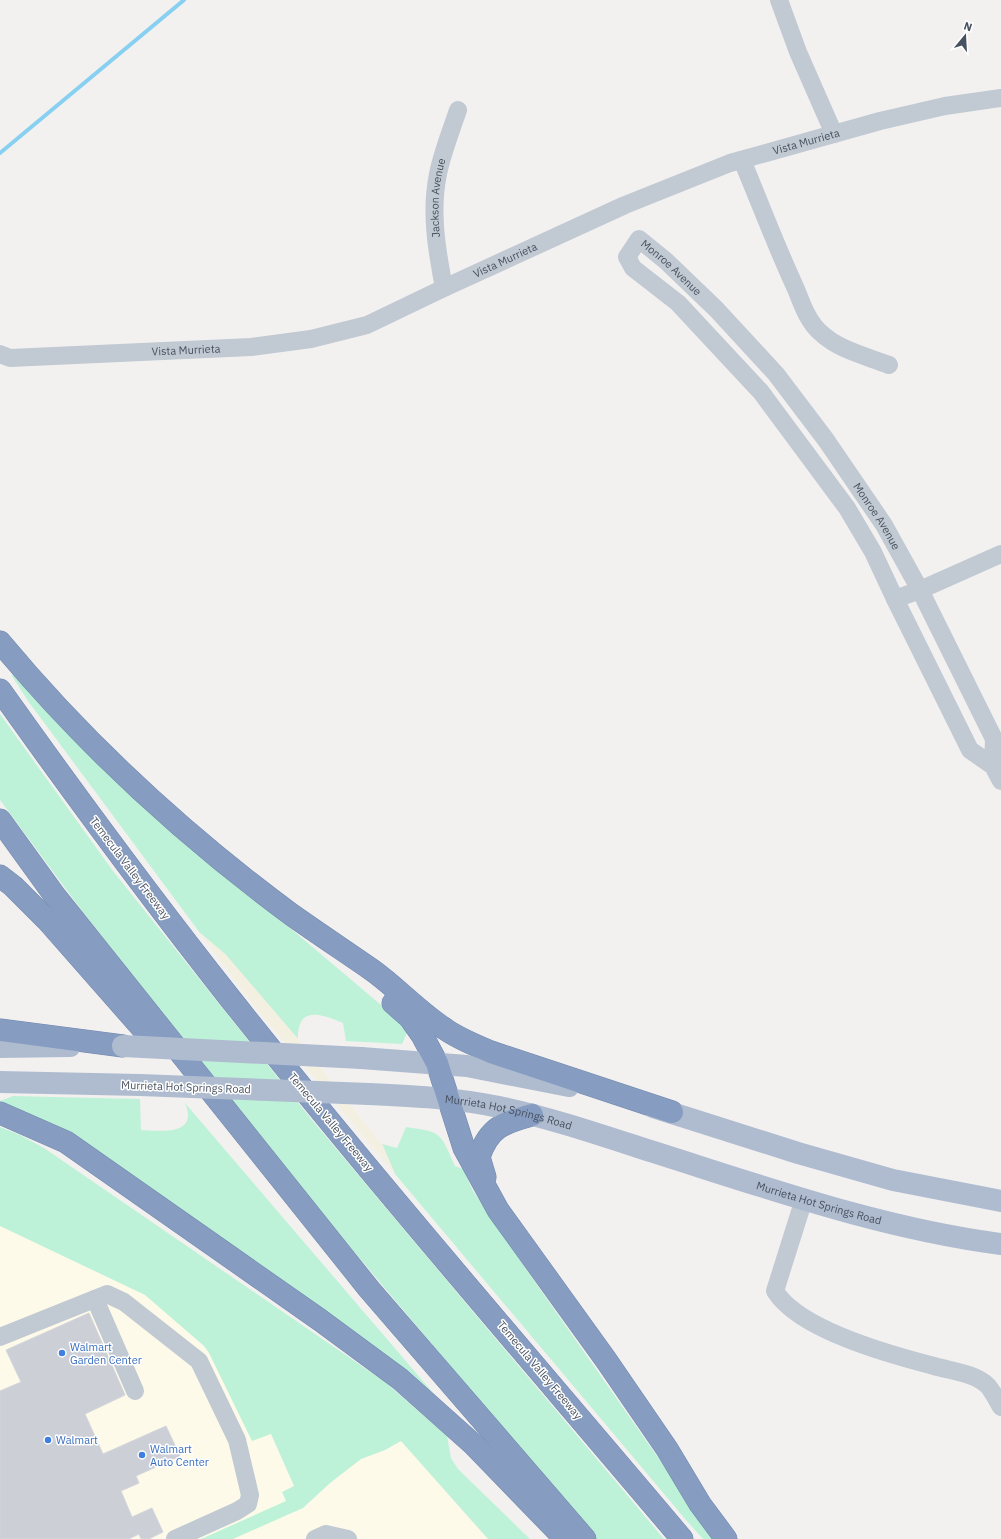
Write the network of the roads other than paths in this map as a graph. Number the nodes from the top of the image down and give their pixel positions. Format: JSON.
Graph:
{"nodes":[{"id":1,"x":779,"y":0,"type":"edge"},
{"id":2,"x":1001,"y":98,"type":"edge"},
{"id":3,"x":458,"y":110,"type":"dead end"},
{"id":4,"x":834,"y":134,"type":"junction"},
{"id":5,"x":742,"y":160,"type":"junction"},
{"id":6,"x":444,"y":288,"type":"junction"},
{"id":7,"x":0,"y":354,"type":"edge"},
{"id":8,"x":889,"y":365,"type":"dead end"},
{"id":9,"x":1001,"y":554,"type":"edge"},
{"id":10,"x":920,"y":590,"type":"junction"},
{"id":11,"x":895,"y":599,"type":"junction"},
{"id":12,"x":0,"y":642,"type":"edge"},
{"id":13,"x":0,"y":690,"type":"edge"},
{"id":14,"x":997,"y":773,"type":"edge"},
{"id":15,"x":0,"y":820,"type":"edge"},
{"id":16,"x":0,"y":876,"type":"edge"},
{"id":17,"x":292,"y":914,"type":"junction"},
{"id":18,"x":0,"y":1030,"type":"edge"},
{"id":19,"x":123,"y":1046,"type":"junction"},
{"id":20,"x":0,"y":1047,"type":"edge"},
{"id":21,"x":437,"y":1063,"type":"junction"},
{"id":22,"x":0,"y":1082,"type":"edge"},
{"id":23,"x":449,"y":1099,"type":"junction"},
{"id":24,"x":672,"y":1112,"type":"junction"},
{"id":25,"x":0,"y":1113,"type":"edge"},
{"id":26,"x":532,"y":1116,"type":"junction"},
{"id":27,"x":804,"y":1199,"type":"junction"},
{"id":28,"x":1001,"y":1202,"type":"edge"},
{"id":29,"x":498,"y":1210,"type":"junction"},
{"id":30,"x":1001,"y":1244,"type":"edge"},
{"id":31,"x":369,"y":1288,"type":"junction"},
{"id":32,"x":95,"y":1299,"type":"junction"},
{"id":33,"x":0,"y":1338,"type":"edge"},
{"id":34,"x":135,"y":1391,"type":"dead end"},
{"id":35,"x":1001,"y":1407,"type":"edge"},
{"id":36,"x":175,"y":1539,"type":"edge"},
{"id":37,"x":315,"y":1539,"type":"edge"},
{"id":38,"x":348,"y":1539,"type":"edge"},
{"id":39,"x":565,"y":1539,"type":"edge"},
{"id":40,"x":585,"y":1539,"type":"edge"},
{"id":41,"x":682,"y":1539,"type":"edge"},
{"id":42,"x":726,"y":1539,"type":"edge"}],
"edges":[{"from":1,"to":4,"type":"street"},
{"from":2,"to":4,"type":"street","name":"Vista Murrieta"},
{"from":3,"to":6,"type":"street","name":"Jackson Avenue"},
{"from":4,"to":5,"type":"street","name":"Vista Murrieta"},
{"from":5,"to":6,"type":"street","name":"Vista Murrieta"},
{"from":5,"to":8,"type":"street"},
{"from":6,"to":7,"type":"street","name":"Vista Murrieta"},
{"from":9,"to":10,"type":"street"},
{"from":10,"to":11,"type":"street"},
{"from":10,"to":11,"type":"street","name":"Monroe Avenue"},
{"from":10,"to":14,"type":"street","name":"Monroe Avenue"},
{"from":11,"to":14,"type":"street","name":"Monroe Avenue"},
{"from":12,"to":17,"type":"highway"},
{"from":13,"to":41,"type":"highway","name":"Temecula Valley Freeway"},
{"from":15,"to":31,"type":"highway"},
{"from":16,"to":31,"type":"highway"},
{"from":17,"to":21,"type":"highway"},
{"from":17,"to":24,"type":"highway"},
{"from":18,"to":19,"type":"highway"},
{"from":19,"to":20,"type":"main road"},
{"from":19,"to":21,"type":"main road","bridge":true},
{"from":21,"to":23,"type":"highway"},
{"from":21,"to":24,"type":"main road"},
{"from":22,"to":23,"type":"main road","name":"Murrieta Hot Springs Road","bridge":true},
{"from":23,"to":26,"type":"main road","name":"Murrieta Hot Springs Road"},
{"from":23,"to":29,"type":"highway"},
{"from":24,"to":28,"type":"main road"},
{"from":25,"to":39,"type":"highway"},
{"from":26,"to":27,"type":"main road","name":"Murrieta Hot Springs Road"},
{"from":26,"to":29,"type":"highway"},
{"from":27,"to":30,"type":"main road","name":"Murrieta Hot Springs Road"},
{"from":27,"to":35,"type":"street"},
{"from":29,"to":42,"type":"highway"},
{"from":31,"to":40,"type":"highway"},
{"from":32,"to":33,"type":"street"},
{"from":32,"to":34,"type":"street"},
{"from":32,"to":36,"type":"street"},
{"from":37,"to":38,"type":"street"}]}
